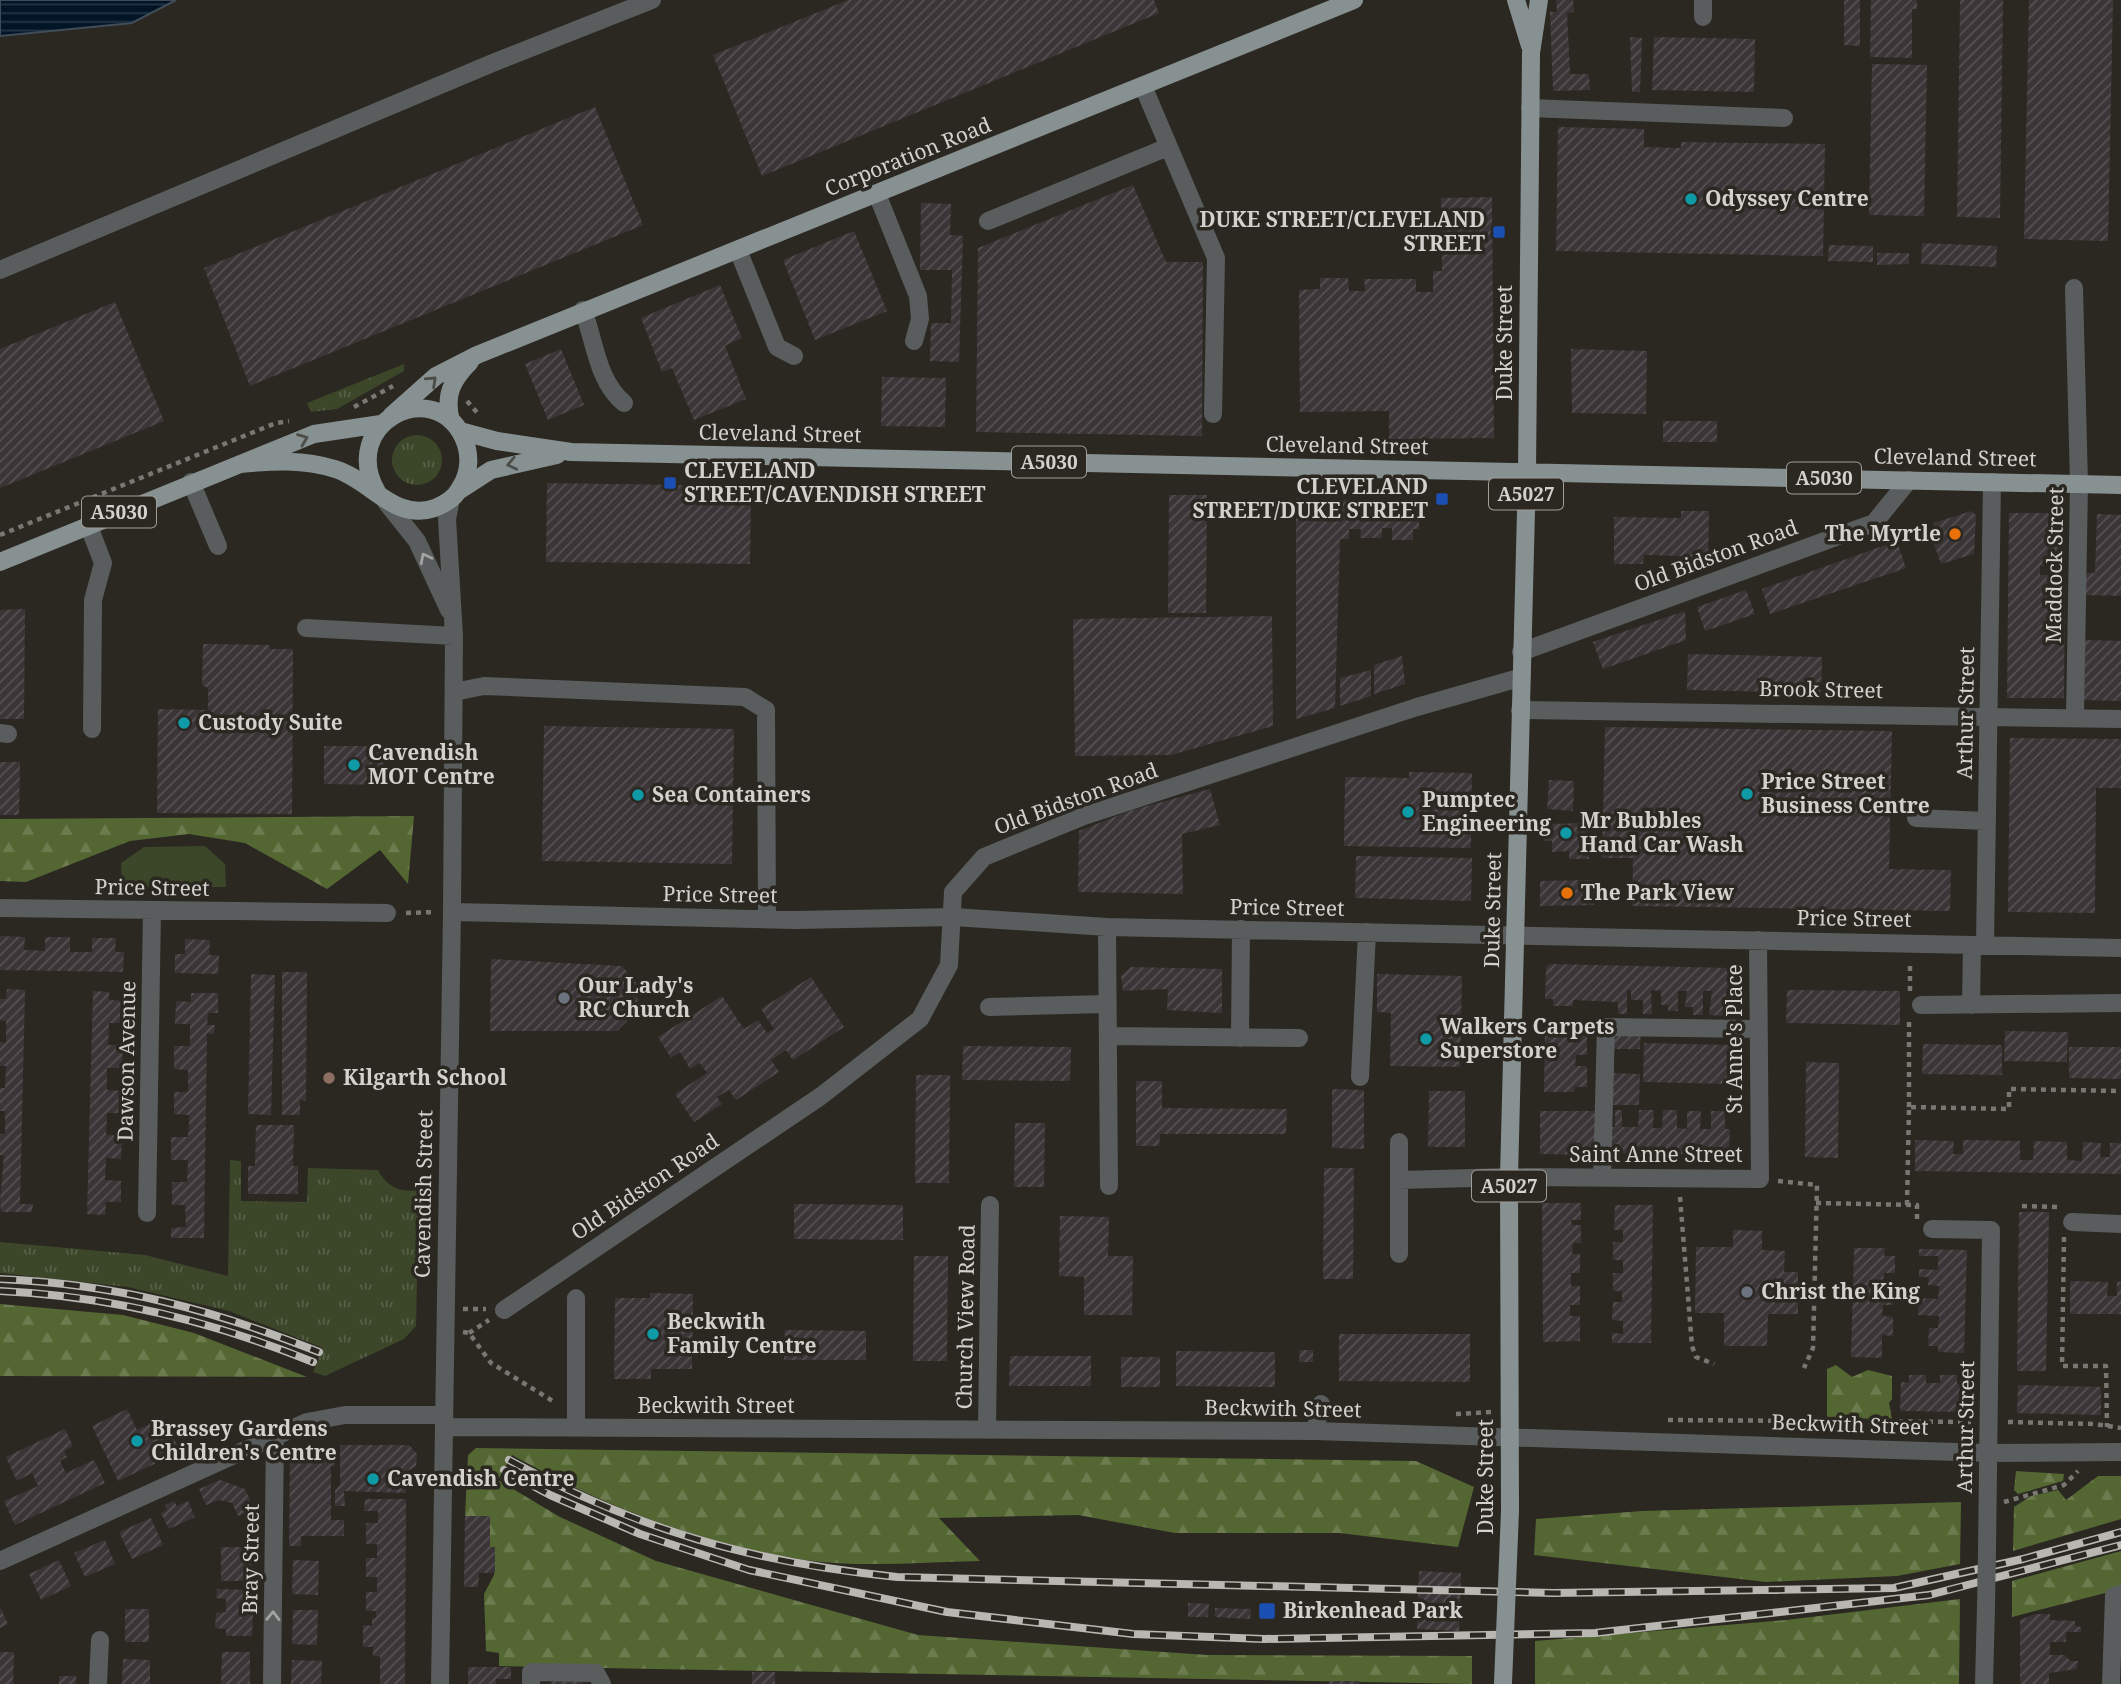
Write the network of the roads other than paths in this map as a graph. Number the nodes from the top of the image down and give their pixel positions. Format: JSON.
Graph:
{"nodes":[{"id":1,"x":652,"y":0,"type":"edge"},
{"id":2,"x":1354,"y":0,"type":"edge"},
{"id":3,"x":1516,"y":0,"type":"edge"},
{"id":4,"x":1539,"y":0,"type":"edge"},
{"id":5,"x":1531,"y":52,"type":"junction"},
{"id":6,"x":1143,"y":86,"type":"junction"},
{"id":7,"x":1530,"y":108,"type":"junction"},
{"id":8,"x":1784,"y":118,"type":"dead end"},
{"id":9,"x":1168,"y":147,"type":"junction"},
{"id":10,"x":877,"y":194,"type":"junction"},
{"id":11,"x":988,"y":221,"type":"dead end"},
{"id":12,"x":738,"y":250,"type":"junction"},
{"id":13,"x":0,"y":270,"type":"edge"},
{"id":14,"x":2074,"y":288,"type":"dead end"},
{"id":15,"x":583,"y":310,"type":"junction"},
{"id":16,"x":914,"y":341,"type":"dead end"},
{"id":17,"x":477,"y":355,"type":"junction"},
{"id":18,"x":794,"y":356,"type":"dead end"},
{"id":19,"x":624,"y":403,"type":"dead end"},
{"id":20,"x":1213,"y":414,"type":"dead end"},
{"id":21,"x":386,"y":420,"type":"junction"},
{"id":22,"x":455,"y":426,"type":"junction"},
{"id":23,"x":571,"y":452,"type":"junction"},
{"id":24,"x":240,"y":464,"type":"junction"},
{"id":25,"x":1527,"y":472,"type":"junction"},
{"id":26,"x":1909,"y":480,"type":"junction"},
{"id":27,"x":191,"y":482,"type":"junction"},
{"id":28,"x":1992,"y":482,"type":"junction"},
{"id":29,"x":2079,"y":484,"type":"junction"},
{"id":30,"x":2121,"y":485,"type":"edge"},
{"id":31,"x":455,"y":495,"type":"junction"},
{"id":32,"x":382,"y":497,"type":"junction"},
{"id":33,"x":88,"y":524,"type":"junction"},
{"id":34,"x":218,"y":546,"type":"dead end"},
{"id":35,"x":0,"y":562,"type":"edge"},
{"id":36,"x":306,"y":628,"type":"dead end"},
{"id":37,"x":454,"y":628,"type":"junction"},
{"id":38,"x":1521,"y":652,"type":"junction"},
{"id":39,"x":1519,"y":678,"type":"junction"},
{"id":40,"x":454,"y":692,"type":"junction"},
{"id":41,"x":1520,"y":710,"type":"junction"},
{"id":42,"x":1989,"y":716,"type":"junction"},
{"id":43,"x":2075,"y":717,"type":"junction"},
{"id":44,"x":2121,"y":719,"type":"edge"},
{"id":45,"x":92,"y":729,"type":"dead end"},
{"id":46,"x":1916,"y":818,"type":"dead end"},
{"id":47,"x":1986,"y":821,"type":"junction"},
{"id":48,"x":0,"y":908,"type":"edge"},
{"id":49,"x":152,"y":911,"type":"junction"},
{"id":50,"x":452,"y":912,"type":"junction"},
{"id":51,"x":387,"y":913,"type":"road end"},
{"id":52,"x":954,"y":918,"type":"junction"},
{"id":53,"x":767,"y":919,"type":"junction"},
{"id":54,"x":1107,"y":927,"type":"junction"},
{"id":55,"x":1241,"y":929,"type":"junction"},
{"id":56,"x":1367,"y":932,"type":"junction"},
{"id":57,"x":1516,"y":935,"type":"junction"},
{"id":58,"x":1758,"y":940,"type":"junction"},
{"id":59,"x":1978,"y":944,"type":"junction"},
{"id":60,"x":2121,"y":947,"type":"edge"},
{"id":61,"x":2121,"y":1003,"type":"edge"},
{"id":62,"x":1107,"y":1004,"type":"junction"},
{"id":63,"x":1913,"y":1005,"type":"road end"},
{"id":64,"x":1971,"y":1005,"type":"junction"},
{"id":65,"x":989,"y":1007,"type":"dead end"},
{"id":66,"x":1756,"y":1029,"type":"junction"},
{"id":67,"x":1108,"y":1036,"type":"junction"},
{"id":68,"x":1240,"y":1038,"type":"junction"},
{"id":69,"x":1299,"y":1038,"type":"dead end"},
{"id":70,"x":1360,"y":1077,"type":"dead end"},
{"id":71,"x":1399,"y":1142,"type":"dead end"},
{"id":72,"x":1509,"y":1177,"type":"junction"},
{"id":73,"x":1602,"y":1178,"type":"junction"},
{"id":74,"x":1760,"y":1179,"type":"joint"},
{"id":75,"x":1399,"y":1180,"type":"junction"},
{"id":76,"x":1109,"y":1186,"type":"dead end"},
{"id":77,"x":990,"y":1205,"type":"dead end"},
{"id":78,"x":147,"y":1213,"type":"dead end"},
{"id":79,"x":2068,"y":1222,"type":"road end"},
{"id":80,"x":2121,"y":1224,"type":"edge"},
{"id":81,"x":1932,"y":1229,"type":"road end"},
{"id":82,"x":1399,"y":1254,"type":"dead end"},
{"id":83,"x":576,"y":1298,"type":"dead end"},
{"id":84,"x":505,"y":1310,"type":"road end"},
{"id":85,"x":1321,"y":1404,"type":"dead end"},
{"id":86,"x":444,"y":1421,"type":"junction"},
{"id":87,"x":576,"y":1428,"type":"junction"},
{"id":88,"x":987,"y":1430,"type":"junction"},
{"id":89,"x":1315,"y":1431,"type":"junction"},
{"id":90,"x":275,"y":1435,"type":"junction"},
{"id":91,"x":1508,"y":1436,"type":"junction"},
{"id":92,"x":2108,"y":1452,"type":"edge"},
{"id":93,"x":1988,"y":1453,"type":"junction"},
{"id":94,"x":0,"y":1561,"type":"edge"},
{"id":95,"x":2121,"y":1594,"type":"edge"},
{"id":96,"x":100,"y":1640,"type":"dead end"},
{"id":97,"x":98,"y":1684,"type":"edge"},
{"id":98,"x":272,"y":1684,"type":"edge"},
{"id":99,"x":440,"y":1684,"type":"edge"},
{"id":100,"x":531,"y":1684,"type":"edge"},
{"id":101,"x":603,"y":1684,"type":"edge"},
{"id":102,"x":1503,"y":1684,"type":"edge"},
{"id":103,"x":1984,"y":1684,"type":"edge"},
{"id":104,"x":2111,"y":1684,"type":"edge"}],
"edges":[{"from":1,"to":13,"type":"street"},
{"from":2,"to":6,"type":"main road","name":"Corporation Road"},
{"from":3,"to":5,"type":"main road","name":"Duke Street","number":"A5027"},
{"from":4,"to":5,"type":"main road","name":"Duke Street","number":"A5027"},
{"from":5,"to":7,"type":"main road","name":"Duke Street","number":"A5027"},
{"from":6,"to":9,"type":"street"},
{"from":6,"to":10,"type":"main road","name":"Corporation Road"},
{"from":7,"to":8,"type":"street"},
{"from":7,"to":25,"type":"main road","name":"Duke Street","number":"A5027"},
{"from":9,"to":11,"type":"street"},
{"from":9,"to":20,"type":"street"},
{"from":10,"to":12,"type":"main road","name":"Corporation Road"},
{"from":10,"to":16,"type":"street"},
{"from":12,"to":15,"type":"main road","name":"Corporation Road"},
{"from":12,"to":18,"type":"street"},
{"from":14,"to":29,"type":"street","name":"Maddock Street"},
{"from":15,"to":17,"type":"main road","name":"Corporation Road"},
{"from":15,"to":19,"type":"street"},
{"from":21,"to":17,"type":"main road","name":"Corporation Road","one_way":true},
{"from":17,"to":22,"type":"main road","name":"Corporation Road"},
{"from":21,"to":22,"type":"main road"},
{"from":24,"to":21,"type":"main road","number":"A5030","one_way":true},
{"from":21,"to":32,"type":"main road"},
{"from":22,"to":23,"type":"main road","name":"Cleveland Street","number":"A5030"},
{"from":22,"to":31,"type":"main road"},
{"from":23,"to":25,"type":"main road","name":"Cleveland Street","number":"A5030"},
{"from":23,"to":31,"type":"main road","name":"Cleveland Street","number":"A5030","one_way":true},
{"from":24,"to":27,"type":"main road","number":"A5030"},
{"from":24,"to":32,"type":"main road","number":"A5030"},
{"from":25,"to":26,"type":"main road","name":"Cleveland Street","number":"A5030"},
{"from":25,"to":38,"type":"main road","name":"Duke Street","number":"A5027"},
{"from":26,"to":28,"type":"main road","name":"Cleveland Street","number":"A5030"},
{"from":26,"to":38,"type":"street","name":"Old Bidston Road"},
{"from":27,"to":33,"type":"main road","number":"A5030"},
{"from":27,"to":34,"type":"street"},
{"from":28,"to":29,"type":"main road","name":"Cleveland Street","number":"A5030"},
{"from":28,"to":42,"type":"street","name":"Arthur Street"},
{"from":29,"to":30,"type":"main road","name":"Cleveland Street","number":"A5030"},
{"from":29,"to":43,"type":"street","name":"Maddock Street"},
{"from":31,"to":32,"type":"main road"},
{"from":31,"to":37,"type":"street","name":"Cavendish Street"},
{"from":37,"to":32,"type":"street","name":"Cavendish Street","one_way":true},
{"from":33,"to":35,"type":"main road","number":"A5030"},
{"from":33,"to":45,"type":"street"},
{"from":36,"to":37,"type":"street"},
{"from":37,"to":40,"type":"street","name":"Cavendish Street"},
{"from":38,"to":39,"type":"main road","name":"Duke Street","number":"A5027"},
{"from":39,"to":41,"type":"main road","name":"Duke Street","number":"A5027"},
{"from":39,"to":52,"type":"street","name":"Old Bidston Road"},
{"from":40,"to":50,"type":"street","name":"Cavendish Street"},
{"from":40,"to":53,"type":"street"},
{"from":41,"to":42,"type":"street","name":"Brook Street"},
{"from":41,"to":57,"type":"main road","name":"Duke Street","number":"A5027"},
{"from":42,"to":43,"type":"street","name":"Brook Street"},
{"from":42,"to":47,"type":"street","name":"Arthur Street"},
{"from":43,"to":44,"type":"street","name":"Brook Street"},
{"from":46,"to":47,"type":"street"},
{"from":47,"to":59,"type":"street","name":"Arthur Street"},
{"from":48,"to":49,"type":"street","name":"Price Street"},
{"from":49,"to":51,"type":"street","name":"Price Street"},
{"from":49,"to":78,"type":"street","name":"Dawson Avenue"},
{"from":50,"to":53,"type":"street","name":"Price Street"},
{"from":50,"to":86,"type":"street","name":"Cavendish Street"},
{"from":52,"to":53,"type":"street","name":"Price Street"},
{"from":52,"to":54,"type":"street","name":"Price Street"},
{"from":52,"to":84,"type":"street","name":"Old Bidston Road"},
{"from":54,"to":55,"type":"street","name":"Price Street"},
{"from":54,"to":62,"type":"street"},
{"from":55,"to":56,"type":"street","name":"Price Street"},
{"from":55,"to":68,"type":"street"},
{"from":56,"to":57,"type":"street","name":"Price Street"},
{"from":56,"to":70,"type":"street"},
{"from":57,"to":58,"type":"street","name":"Price Street"},
{"from":57,"to":72,"type":"main road","name":"Duke Street","number":"A5027"},
{"from":58,"to":59,"type":"street","name":"Price Street"},
{"from":58,"to":66,"type":"street","name":"St Anne's Place"},
{"from":59,"to":60,"type":"street","name":"Price Street"},
{"from":59,"to":64,"type":"street","name":"Arthur Street"},
{"from":61,"to":64,"type":"street"},
{"from":62,"to":65,"type":"street"},
{"from":62,"to":67,"type":"street"},
{"from":63,"to":64,"type":"street"},
{"from":66,"to":73,"type":"street"},
{"from":66,"to":74,"type":"street","name":"St Anne's Place"},
{"from":67,"to":68,"type":"street"},
{"from":67,"to":76,"type":"street"},
{"from":68,"to":69,"type":"street"},
{"from":71,"to":75,"type":"street"},
{"from":72,"to":73,"type":"street","name":"Saint Anne Street"},
{"from":72,"to":75,"type":"street","name":"Saint Anne Street"},
{"from":72,"to":91,"type":"main road","name":"Duke Street","number":"A5027"},
{"from":73,"to":74,"type":"street","name":"Saint Anne Street"},
{"from":75,"to":82,"type":"street"},
{"from":77,"to":88,"type":"street","name":"Church View Road"},
{"from":79,"to":80,"type":"street"},
{"from":81,"to":93,"type":"street","name":"Arthur Street"},
{"from":83,"to":87,"type":"street"},
{"from":85,"to":89,"type":"street"},
{"from":86,"to":87,"type":"street","name":"Beckwith Street"},
{"from":86,"to":90,"type":"street","name":"Beckwith Street"},
{"from":86,"to":99,"type":"street","name":"Cavendish Street"},
{"from":87,"to":88,"type":"street","name":"Beckwith Street"},
{"from":88,"to":89,"type":"street","name":"Beckwith Street"},
{"from":89,"to":91,"type":"street","name":"Beckwith Street"},
{"from":90,"to":94,"type":"street","name":"Beckwith Street"},
{"from":98,"to":90,"type":"street","name":"Bray Street","one_way":true},
{"from":91,"to":93,"type":"street","name":"Beckwith Street"},
{"from":91,"to":102,"type":"main road","name":"Duke Street","number":"A5027","bridge":true},
{"from":92,"to":93,"type":"street","name":"Beckwith Street"},
{"from":93,"to":103,"type":"street","name":"Arthur Street","bridge":true},
{"from":95,"to":104,"type":"street"},
{"from":96,"to":97,"type":"street"},
{"from":100,"to":101,"type":"street"}]}
